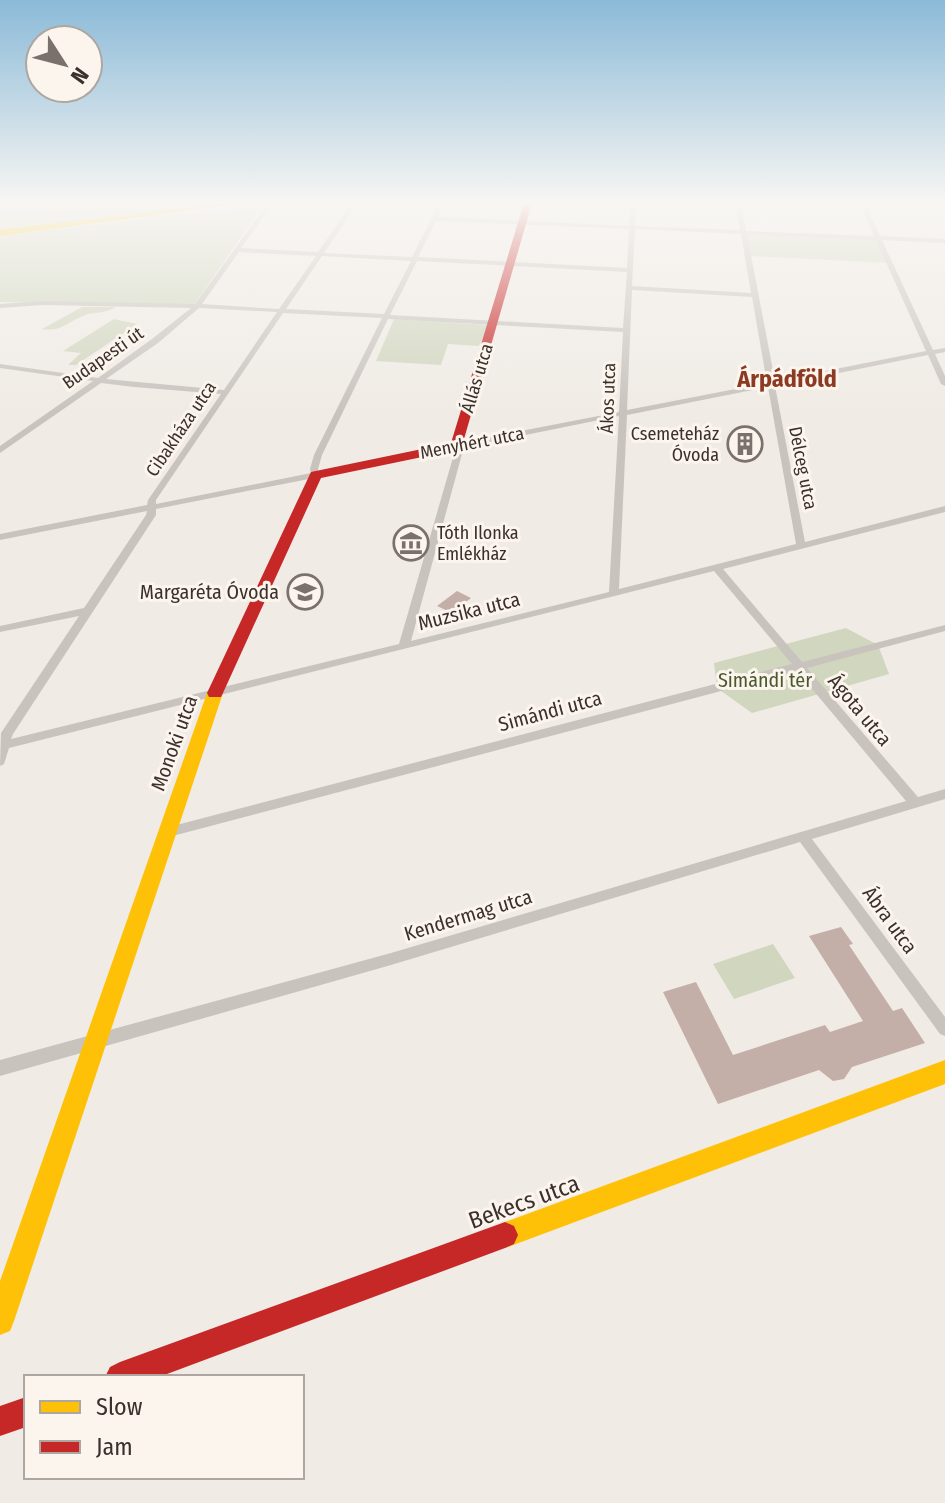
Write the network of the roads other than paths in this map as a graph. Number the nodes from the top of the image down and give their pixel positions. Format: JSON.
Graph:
{"nodes":[{"id":1,"x":220,"y":273,"type":"edge"},
{"id":2,"x":308,"y":273,"type":"edge"},
{"id":3,"x":408,"y":273,"type":"edge"},
{"id":4,"x":508,"y":273,"type":"edge"},
{"id":5,"x":629,"y":273,"type":"edge"},
{"id":6,"x":750,"y":273,"type":"edge"},
{"id":7,"x":895,"y":273,"type":"edge"},
{"id":8,"x":628,"y":288,"type":"junction"},
{"id":9,"x":754,"y":295,"type":"junction"},
{"id":10,"x":0,"y":306,"type":"edge"},
{"id":11,"x":197,"y":306,"type":"junction"},
{"id":12,"x":283,"y":311,"type":"junction"},
{"id":13,"x":387,"y":317,"type":"junction"},
{"id":14,"x":495,"y":322,"type":"junction"},
{"id":15,"x":626,"y":330,"type":"junction"},
{"id":16,"x":945,"y":350,"type":"edge"},
{"id":17,"x":931,"y":352,"type":"junction"},
{"id":18,"x":0,"y":366,"type":"edge"},
{"id":19,"x":98,"y":380,"type":"junction"},
{"id":20,"x":771,"y":384,"type":"junction"},
{"id":21,"x":945,"y":384,"type":"edge"},
{"id":22,"x":226,"y":392,"type":"junction"},
{"id":23,"x":623,"y":413,"type":"junction"},
{"id":24,"x":456,"y":446,"type":"junction"},
{"id":25,"x":0,"y":450,"type":"edge"},
{"id":26,"x":316,"y":475,"type":"junction"},
{"id":27,"x":153,"y":507,"type":"junction"},
{"id":28,"x":945,"y":509,"type":"edge"},
{"id":29,"x":0,"y":537,"type":"edge"},
{"id":30,"x":801,"y":545,"type":"junction"},
{"id":31,"x":716,"y":567,"type":"junction"},
{"id":32,"x":614,"y":594,"type":"junction"},
{"id":33,"x":86,"y":611,"type":"junction"},
{"id":34,"x":945,"y":628,"type":"edge"},
{"id":35,"x":0,"y":629,"type":"edge"},
{"id":36,"x":404,"y":646,"type":"junction"},
{"id":37,"x":799,"y":666,"type":"junction"},
{"id":38,"x":215,"y":693,"type":"junction"},
{"id":39,"x":3,"y":746,"type":"edge"},
{"id":40,"x":0,"y":761,"type":"edge"},
{"id":41,"x":945,"y":794,"type":"edge"},
{"id":42,"x":915,"y":803,"type":"junction"},
{"id":43,"x":165,"y":833,"type":"junction"},
{"id":44,"x":803,"y":836,"type":"junction"},
{"id":45,"x":945,"y":1029,"type":"edge"},
{"id":46,"x":95,"y":1043,"type":"junction"},
{"id":47,"x":0,"y":1068,"type":"edge"},
{"id":48,"x":945,"y":1072,"type":"edge"},
{"id":49,"x":0,"y":1321,"type":"edge"},
{"id":50,"x":125,"y":1375,"type":"edge"},
{"id":51,"x":24,"y":1413,"type":"edge"},
{"id":52,"x":0,"y":1421,"type":"edge"}],
"edges":[{"from":1,"to":11,"type":"street","name":"Budapesti út"},
{"from":2,"to":12,"type":"street","name":"Cibakháza utca"},
{"from":3,"to":13,"type":"street","name":"Monoki utca"},
{"from":4,"to":14,"type":"street","name":"Állás utca"},
{"from":5,"to":8,"type":"street","name":"Ákos utca"},
{"from":6,"to":9,"type":"street","name":"Délceg utca"},
{"from":7,"to":17,"type":"street"},
{"from":8,"to":9,"type":"street"},
{"from":8,"to":15,"type":"street","name":"Ákos utca"},
{"from":9,"to":20,"type":"street","name":"Délceg utca"},
{"from":10,"to":11,"type":"street"},
{"from":11,"to":12,"type":"street"},
{"from":11,"to":19,"type":"street","name":"Budapesti út"},
{"from":12,"to":13,"type":"street"},
{"from":12,"to":22,"type":"street","name":"Cibakháza utca"},
{"from":13,"to":14,"type":"street"},
{"from":13,"to":26,"type":"street","name":"Monoki utca"},
{"from":14,"to":15,"type":"street"},
{"from":14,"to":24,"type":"street","name":"Állás utca"},
{"from":15,"to":23,"type":"street","name":"Ákos utca"},
{"from":16,"to":17,"type":"street","name":"Menyhért utca"},
{"from":17,"to":20,"type":"street","name":"Menyhért utca"},
{"from":17,"to":21,"type":"street"},
{"from":18,"to":19,"type":"street"},
{"from":19,"to":22,"type":"street"},
{"from":19,"to":25,"type":"street","name":"Budapesti út"},
{"from":20,"to":23,"type":"street","name":"Menyhért utca"},
{"from":20,"to":30,"type":"street","name":"Délceg utca"},
{"from":22,"to":27,"type":"street","name":"Cibakháza utca"},
{"from":23,"to":24,"type":"street","name":"Menyhért utca"},
{"from":23,"to":32,"type":"street","name":"Ákos utca"},
{"from":24,"to":26,"type":"street","name":"Menyhért utca"},
{"from":24,"to":36,"type":"street","name":"Állás utca"},
{"from":26,"to":27,"type":"street","name":"Menyhért utca"},
{"from":26,"to":38,"type":"street","name":"Monoki utca"},
{"from":27,"to":29,"type":"street","name":"Menyhért utca"},
{"from":27,"to":33,"type":"street","name":"Cibakháza utca"},
{"from":28,"to":30,"type":"street","name":"Muzsika utca"},
{"from":30,"to":31,"type":"street","name":"Muzsika utca"},
{"from":31,"to":32,"type":"street","name":"Muzsika utca"},
{"from":31,"to":37,"type":"street","name":"Ágota utca"},
{"from":32,"to":36,"type":"street","name":"Muzsika utca"},
{"from":33,"to":35,"type":"street"},
{"from":33,"to":39,"type":"street","name":"Cibakháza utca"},
{"from":34,"to":37,"type":"street","name":"Simándi utca"},
{"from":36,"to":38,"type":"street","name":"Muzsika utca"},
{"from":37,"to":42,"type":"street","name":"Ágota utca"},
{"from":37,"to":43,"type":"street","name":"Simándi utca"},
{"from":38,"to":39,"type":"street","name":"Muzsika utca"},
{"from":38,"to":43,"type":"street","name":"Monoki utca"},
{"from":39,"to":40,"type":"street","name":"Cibakháza utca"},
{"from":41,"to":42,"type":"street","name":"Kendermag utca"},
{"from":42,"to":44,"type":"street","name":"Kendermag utca"},
{"from":43,"to":46,"type":"street","name":"Monoki utca"},
{"from":44,"to":45,"type":"street","name":"Ábra utca"},
{"from":44,"to":46,"type":"street","name":"Kendermag utca"},
{"from":46,"to":47,"type":"street","name":"Kendermag utca"},
{"from":46,"to":49,"type":"street","name":"Monoki utca"},
{"from":48,"to":50,"type":"street","name":"Bekecs utca"},
{"from":51,"to":52,"type":"street"}]}
